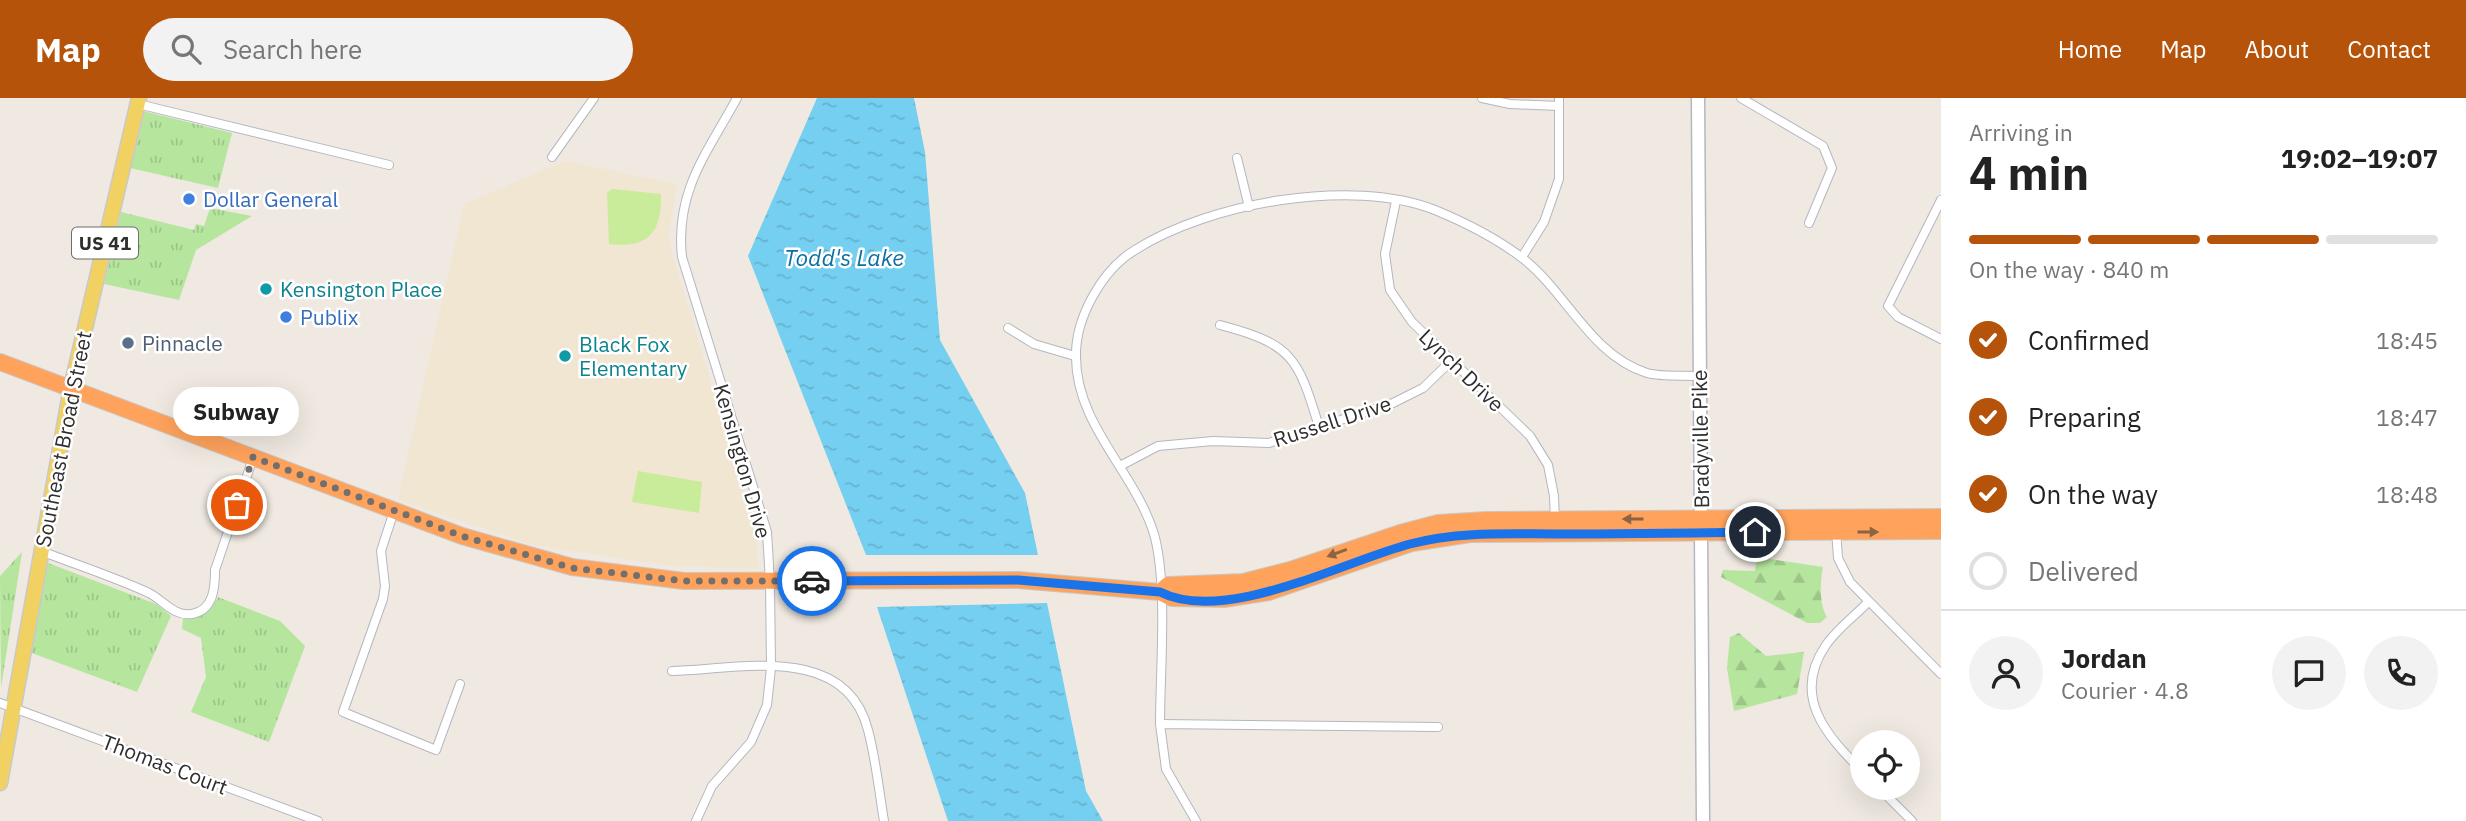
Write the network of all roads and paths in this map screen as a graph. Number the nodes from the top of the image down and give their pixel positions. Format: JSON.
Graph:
{"nodes":[{"id":1,"x":594,"y":98,"type":"edge"},
{"id":2,"x":737,"y":98,"type":"edge"},
{"id":3,"x":1482,"y":98,"type":"edge"},
{"id":4,"x":1698,"y":98,"type":"edge"},
{"id":5,"x":1741,"y":98,"type":"edge"},
{"id":6,"x":138,"y":101,"type":"edge"},
{"id":7,"x":1559,"y":102,"type":"edge"},
{"id":8,"x":552,"y":158,"type":"dead end"},
{"id":9,"x":1237,"y":158,"type":"dead end"},
{"id":10,"x":388,"y":165,"type":"dead end"},
{"id":11,"x":1941,"y":200,"type":"edge"},
{"id":12,"x":1396,"y":201,"type":"junction"},
{"id":13,"x":1249,"y":207,"type":"junction"},
{"id":14,"x":1938,"y":216,"type":"edge"},
{"id":15,"x":1809,"y":223,"type":"dead end"},
{"id":16,"x":1522,"y":257,"type":"junction"},
{"id":17,"x":1220,"y":325,"type":"dead end"},
{"id":18,"x":1008,"y":328,"type":"dead end"},
{"id":19,"x":1941,"y":340,"type":"edge"},
{"id":20,"x":1075,"y":356,"type":"junction"},
{"id":21,"x":1452,"y":360,"type":"junction"},
{"id":22,"x":0,"y":362,"type":"edge"},
{"id":23,"x":1699,"y":376,"type":"junction"},
{"id":24,"x":71,"y":388,"type":"junction"},
{"id":25,"x":1319,"y":427,"type":"junction"},
{"id":26,"x":253,"y":457,"type":"junction"},
{"id":27,"x":1120,"y":466,"type":"junction"},
{"id":28,"x":394,"y":511,"type":"junction"},
{"id":29,"x":1941,"y":517,"type":"edge"},
{"id":30,"x":1835,"y":524,"type":"junction"},
{"id":31,"x":1555,"y":526,"type":"junction"},
{"id":32,"x":1702,"y":526,"type":"junction"},
{"id":33,"x":1941,"y":531,"type":"edge"},
{"id":34,"x":41,"y":551,"type":"junction"},
{"id":35,"x":770,"y":582,"type":"junction"},
{"id":36,"x":1160,"y":592,"type":"junction"},
{"id":37,"x":1868,"y":602,"type":"junction"},
{"id":38,"x":771,"y":668,"type":"junction"},
{"id":39,"x":672,"y":671,"type":"dead end"},
{"id":40,"x":1941,"y":674,"type":"edge"},
{"id":41,"x":460,"y":684,"type":"dead end"},
{"id":42,"x":6,"y":705,"type":"edge"},
{"id":43,"x":1160,"y":724,"type":"junction"},
{"id":44,"x":1438,"y":727,"type":"dead end"},
{"id":45,"x":1850,"y":759,"type":"edge"},
{"id":46,"x":0,"y":783,"type":"edge"},
{"id":47,"x":1891,"y":800,"type":"edge"},
{"id":48,"x":318,"y":821,"type":"edge"},
{"id":49,"x":696,"y":821,"type":"edge"},
{"id":50,"x":884,"y":821,"type":"edge"},
{"id":51,"x":1196,"y":821,"type":"edge"},
{"id":52,"x":1703,"y":821,"type":"edge"},
{"id":53,"x":1912,"y":821,"type":"edge"}],
"edges":[{"from":1,"to":8,"type":"street"},
{"from":2,"to":35,"type":"street","name":"Kensington Drive"},
{"from":3,"to":7,"type":"street"},
{"from":4,"to":23,"type":"main road","name":"Bradyville Pike"},
{"from":5,"to":15,"type":"street"},
{"from":6,"to":10,"type":"street"},
{"from":6,"to":24,"type":"main road","name":"Southeast Broad Street","number":"US 41"},
{"from":7,"to":16,"type":"street"},
{"from":9,"to":13,"type":"street"},
{"from":11,"to":14,"type":"street"},
{"from":12,"to":13,"type":"street"},
{"from":12,"to":16,"type":"street"},
{"from":12,"to":21,"type":"street","name":"Lynch Drive"},
{"from":13,"to":20,"type":"street"},
{"from":14,"to":19,"type":"street"},
{"from":16,"to":23,"type":"street"},
{"from":17,"to":25,"type":"street"},
{"from":18,"to":20,"type":"street"},
{"from":20,"to":27,"type":"street"},
{"from":21,"to":25,"type":"street","name":"Russell Drive"},
{"from":21,"to":31,"type":"street","name":"Lynch Drive"},
{"from":22,"to":24,"type":"highway"},
{"from":23,"to":32,"type":"main road","name":"Bradyville Pike"},
{"from":24,"to":26,"type":"highway"},
{"from":24,"to":34,"type":"main road","name":"Southeast Broad Street","number":"US 41"},
{"from":25,"to":27,"type":"street","name":"Russell Drive"},
{"from":26,"to":28,"type":"highway"},
{"from":26,"to":34,"type":"street"},
{"from":27,"to":36,"type":"street"},
{"from":28,"to":35,"type":"highway"},
{"from":28,"to":41,"type":"street"},
{"from":29,"to":30,"type":"highway"},
{"from":30,"to":32,"type":"highway"},
{"from":30,"to":33,"type":"highway","one_way":true},
{"from":30,"to":37,"type":"street"},
{"from":31,"to":32,"type":"highway"},
{"from":31,"to":36,"type":"highway"},
{"from":32,"to":52,"type":"main road","name":"Bradyville Pike"},
{"from":34,"to":42,"type":"main road","name":"Southeast Broad Street","number":"US 41"},
{"from":35,"to":36,"type":"highway"},
{"from":35,"to":38,"type":"street","name":"Kensington Drive"},
{"from":36,"to":43,"type":"street"},
{"from":37,"to":40,"type":"street"},
{"from":37,"to":45,"type":"street"},
{"from":38,"to":39,"type":"street"},
{"from":38,"to":49,"type":"street","name":"Kensington Drive"},
{"from":38,"to":50,"type":"street"},
{"from":42,"to":46,"type":"main road","name":"Southeast Broad Street","number":"US 41"},
{"from":42,"to":48,"type":"street","name":"Thomas Court"},
{"from":43,"to":44,"type":"street"},
{"from":43,"to":51,"type":"street"},
{"from":47,"to":53,"type":"street"}]}
